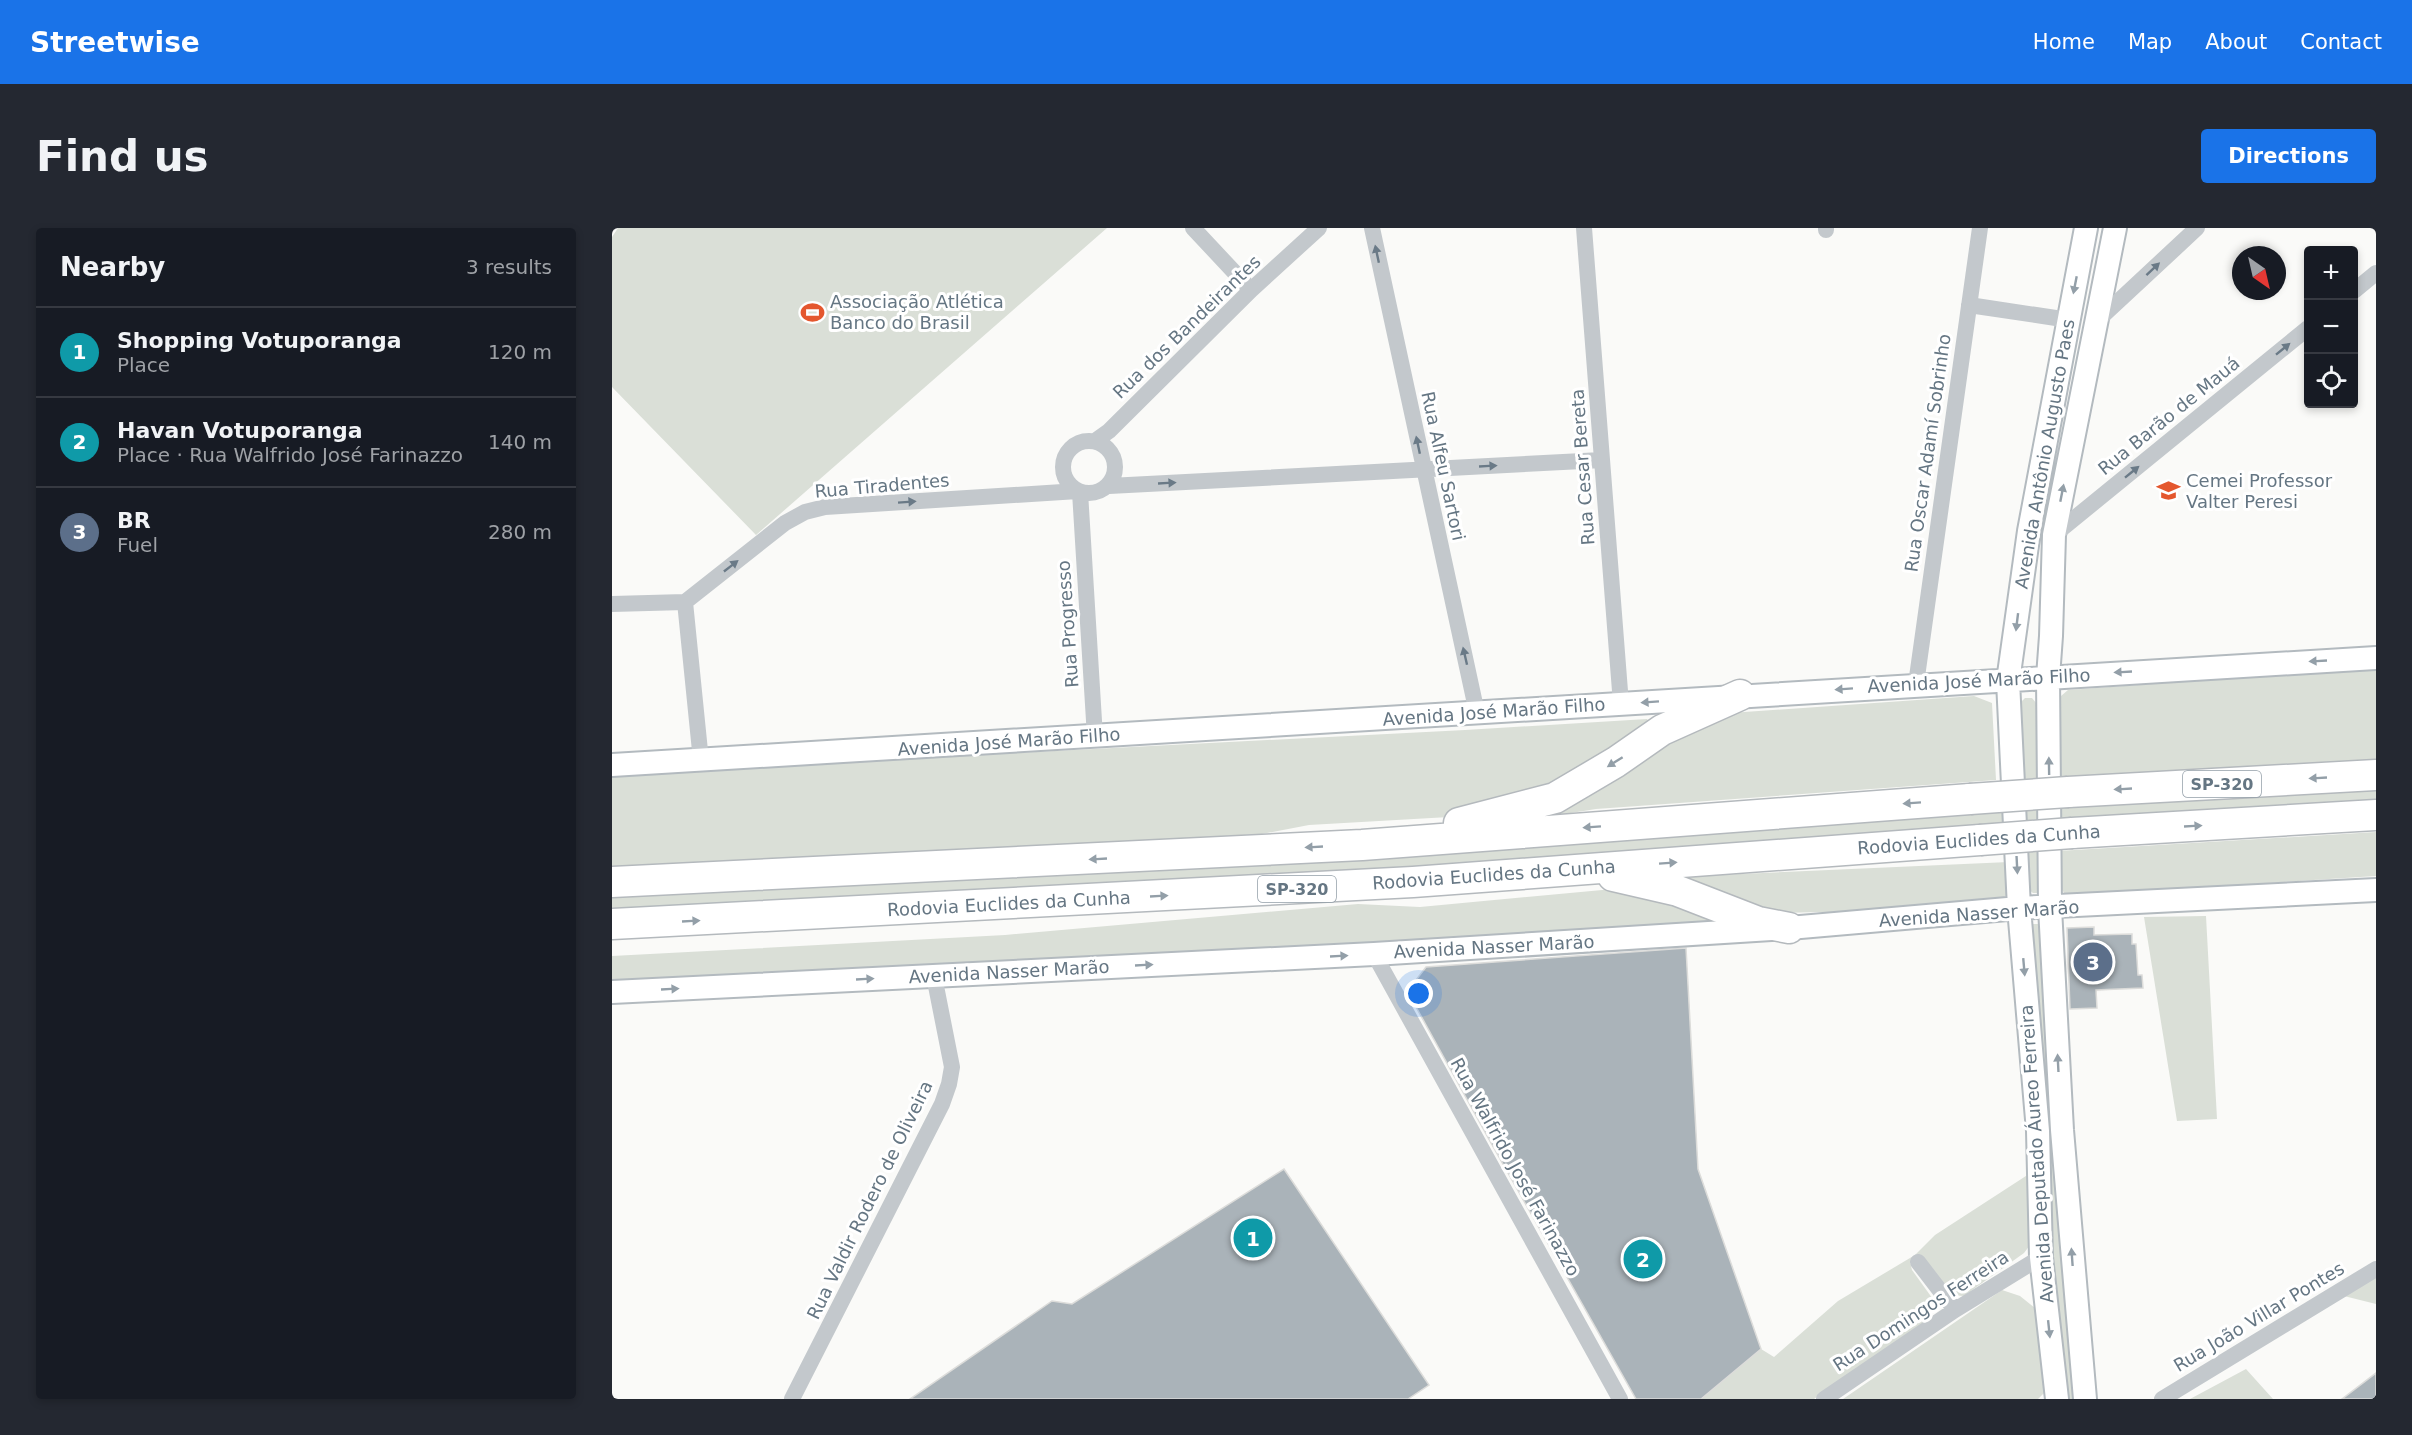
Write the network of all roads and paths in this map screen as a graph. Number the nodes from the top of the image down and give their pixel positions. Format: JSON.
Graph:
{"nodes":[{"id":1,"x":1193,"y":228,"type":"edge"},
{"id":2,"x":1319,"y":228,"type":"edge"},
{"id":3,"x":1372,"y":228,"type":"edge"},
{"id":4,"x":1584,"y":228,"type":"edge"},
{"id":5,"x":1980,"y":228,"type":"edge"},
{"id":6,"x":2086,"y":228,"type":"edge"},
{"id":7,"x":2115,"y":228,"type":"edge"},
{"id":8,"x":2197,"y":228,"type":"edge"},
{"id":9,"x":2376,"y":273,"type":"edge"},
{"id":10,"x":2358,"y":288,"type":"edge"},
{"id":11,"x":1251,"y":290,"type":"junction"},
{"id":12,"x":1969,"y":305,"type":"junction"},
{"id":13,"x":2069,"y":320,"type":"junction"},
{"id":14,"x":2095,"y":323,"type":"junction"},
{"id":15,"x":2304,"y":331,"type":"edge"},
{"id":16,"x":1109,"y":430,"type":"junction"},
{"id":17,"x":1095,"y":441,"type":"junction"},
{"id":18,"x":1110,"y":451,"type":"junction"},
{"id":19,"x":1602,"y":460,"type":"junction"},
{"id":20,"x":1423,"y":470,"type":"junction"},
{"id":21,"x":1108,"y":486,"type":"junction"},
{"id":22,"x":1082,"y":497,"type":"junction"},
{"id":23,"x":2029,"y":531,"type":"junction"},
{"id":24,"x":2054,"y":535,"type":"junction"},
{"id":25,"x":685,"y":602,"type":"junction"},
{"id":26,"x":612,"y":604,"type":"edge"},
{"id":27,"x":2376,"y":657,"type":"edge"},
{"id":28,"x":2048,"y":677,"type":"junction"},
{"id":29,"x":2008,"y":681,"type":"junction"},
{"id":30,"x":1916,"y":684,"type":"junction"},
{"id":31,"x":1740,"y":695,"type":"junction"},
{"id":32,"x":1621,"y":704,"type":"junction"},
{"id":33,"x":1477,"y":713,"type":"junction"},
{"id":34,"x":1095,"y":737,"type":"junction"},
{"id":35,"x":701,"y":761,"type":"junction"},
{"id":36,"x":612,"y":765,"type":"edge"},
{"id":37,"x":2376,"y":775,"type":"edge"},
{"id":38,"x":2376,"y":815,"type":"edge"},
{"id":39,"x":1362,"y":845,"type":"junction"},
{"id":40,"x":1581,"y":869,"type":"junction"},
{"id":41,"x":612,"y":882,"type":"edge"},
{"id":42,"x":2376,"y":890,"type":"edge"},
{"id":43,"x":2019,"y":908,"type":"junction"},
{"id":44,"x":2050,"y":908,"type":"junction"},
{"id":45,"x":612,"y":924,"type":"edge"},
{"id":46,"x":1789,"y":928,"type":"junction"},
{"id":47,"x":1374,"y":954,"type":"junction"},
{"id":48,"x":934,"y":976,"type":"junction"},
{"id":49,"x":612,"y":992,"type":"edge"},
{"id":50,"x":2062,"y":1130,"type":"junction"},
{"id":51,"x":2038,"y":1131,"type":"junction"},
{"id":52,"x":2041,"y":1257,"type":"junction"},
{"id":53,"x":1918,"y":1262,"type":"dead end"},
{"id":54,"x":2376,"y":1269,"type":"edge"},
{"id":55,"x":1955,"y":1310,"type":"junction"},
{"id":56,"x":792,"y":1399,"type":"edge"},
{"id":57,"x":1620,"y":1399,"type":"edge"},
{"id":58,"x":1824,"y":1399,"type":"edge"},
{"id":59,"x":2057,"y":1399,"type":"edge"},
{"id":60,"x":2085,"y":1399,"type":"edge"},
{"id":61,"x":2162,"y":1399,"type":"edge"}],
"edges":[{"from":1,"to":11,"type":"street"},
{"from":2,"to":11,"type":"street","name":"Rua dos Bandeirantes"},
{"from":20,"to":3,"type":"street","name":"Rua Alfeu Sartori","one_way":true},
{"from":4,"to":19,"type":"street","name":"Rua Cesar Bereta"},
{"from":5,"to":12,"type":"street","name":"Rua Oscar Adamí Sobrinho"},
{"from":6,"to":13,"type":"main road","name":"Avenida Antônio Augusto Paes","one_way":true},
{"from":7,"to":14,"type":"main road","name":"Avenida Antônio Augusto Paes"},
{"from":14,"to":8,"type":"street","one_way":true},
{"from":9,"to":10,"type":"street"},
{"from":11,"to":16,"type":"street","name":"Rua dos Bandeirantes"},
{"from":12,"to":13,"type":"street"},
{"from":12,"to":30,"type":"street","name":"Rua Oscar Adamí Sobrinho"},
{"from":13,"to":14,"type":"main road"},
{"from":13,"to":23,"type":"main road","name":"Avenida Antônio Augusto Paes"},
{"from":24,"to":14,"type":"main road","name":"Avenida Antônio Augusto Paes","one_way":true},
{"from":24,"to":15,"type":"street","name":"Rua Barão de Mauá","one_way":true},
{"from":16,"to":17,"type":"street","name":"Rua dos Bandeirantes"},
{"from":16,"to":18,"type":"street"},
{"from":17,"to":18,"type":"street"},
{"from":17,"to":22,"type":"street"},
{"from":18,"to":21,"type":"street"},
{"from":20,"to":19,"type":"street","one_way":true},
{"from":19,"to":32,"type":"street","name":"Rua Cesar Bereta"},
{"from":21,"to":20,"type":"street","one_way":true},
{"from":33,"to":20,"type":"street","name":"Rua Alfeu Sartori","one_way":true},
{"from":21,"to":22,"type":"street"},
{"from":25,"to":22,"type":"street","name":"Rua Tiradentes","one_way":true},
{"from":22,"to":34,"type":"street","name":"Rua Progresso"},
{"from":23,"to":24,"type":"main road"},
{"from":23,"to":29,"type":"main road","name":"Avenida Antônio Augusto Paes","one_way":true},
{"from":24,"to":28,"type":"main road","name":"Avenida Antônio Augusto Paes"},
{"from":25,"to":26,"type":"street"},
{"from":25,"to":35,"type":"street"},
{"from":27,"to":28,"type":"main road","name":"Avenida José Marão Filho","one_way":true},
{"from":28,"to":29,"type":"main road","name":"Avenida José Marão Filho"},
{"from":44,"to":28,"type":"main road","name":"Avenida Antônio Augusto Paes","one_way":true},
{"from":29,"to":30,"type":"main road","name":"Avenida José Marão Filho"},
{"from":29,"to":43,"type":"main road","name":"Avenida Antônio Augusto Paes","one_way":true},
{"from":30,"to":31,"type":"main road","name":"Avenida José Marão Filho","one_way":true},
{"from":31,"to":32,"type":"main road","name":"Avenida José Marão Filho","one_way":true},
{"from":31,"to":39,"type":"highway","one_way":true},
{"from":32,"to":33,"type":"main road","name":"Avenida José Marão Filho"},
{"from":33,"to":34,"type":"main road","name":"Avenida José Marão Filho"},
{"from":34,"to":35,"type":"main road","name":"Avenida José Marão Filho"},
{"from":35,"to":36,"type":"main road","name":"Avenida José Marão Filho"},
{"from":37,"to":39,"type":"highway","number":"SP-320","one_way":true,"bridge":true},
{"from":40,"to":38,"type":"highway","name":"Rodovia Euclides da Cunha","number":"SP-320","one_way":true,"bridge":true},
{"from":39,"to":41,"type":"highway","number":"SP-320","one_way":true},
{"from":45,"to":40,"type":"highway","name":"Rodovia Euclides da Cunha","number":"SP-320","one_way":true},
{"from":40,"to":46,"type":"highway"},
{"from":42,"to":44,"type":"main road","name":"Avenida Nasser Marão"},
{"from":43,"to":44,"type":"main road","name":"Avenida Nasser Marão"},
{"from":43,"to":46,"type":"main road","name":"Avenida Nasser Marão"},
{"from":43,"to":51,"type":"main road","name":"Avenida Deputado Áureo Ferreira","one_way":true},
{"from":50,"to":44,"type":"main road","name":"Avenida Deputado Áureo Ferreira","one_way":true},
{"from":46,"to":47,"type":"main road","name":"Avenida Nasser Marão"},
{"from":48,"to":47,"type":"main road","name":"Avenida Nasser Marão","one_way":true},
{"from":47,"to":57,"type":"street","name":"Rua Walfrido José Farinazzo"},
{"from":49,"to":48,"type":"main road","name":"Avenida Nasser Marão","one_way":true},
{"from":48,"to":56,"type":"street","name":"Rua Valdir Rodero de Oliveira"},
{"from":50,"to":51,"type":"main road"},
{"from":60,"to":50,"type":"main road","name":"Avenida Deputado Áureo Ferreira","one_way":true},
{"from":51,"to":52,"type":"main road","name":"Avenida Deputado Áureo Ferreira"},
{"from":52,"to":55,"type":"street","name":"Rua Domingos Ferreira"},
{"from":52,"to":59,"type":"main road","name":"Avenida Deputado Áureo Ferreira","one_way":true},
{"from":53,"to":55,"type":"street"},
{"from":54,"to":61,"type":"street","name":"Rua João Villar Pontes"},
{"from":55,"to":58,"type":"street","name":"Rua Domingos Ferreira"}]}
